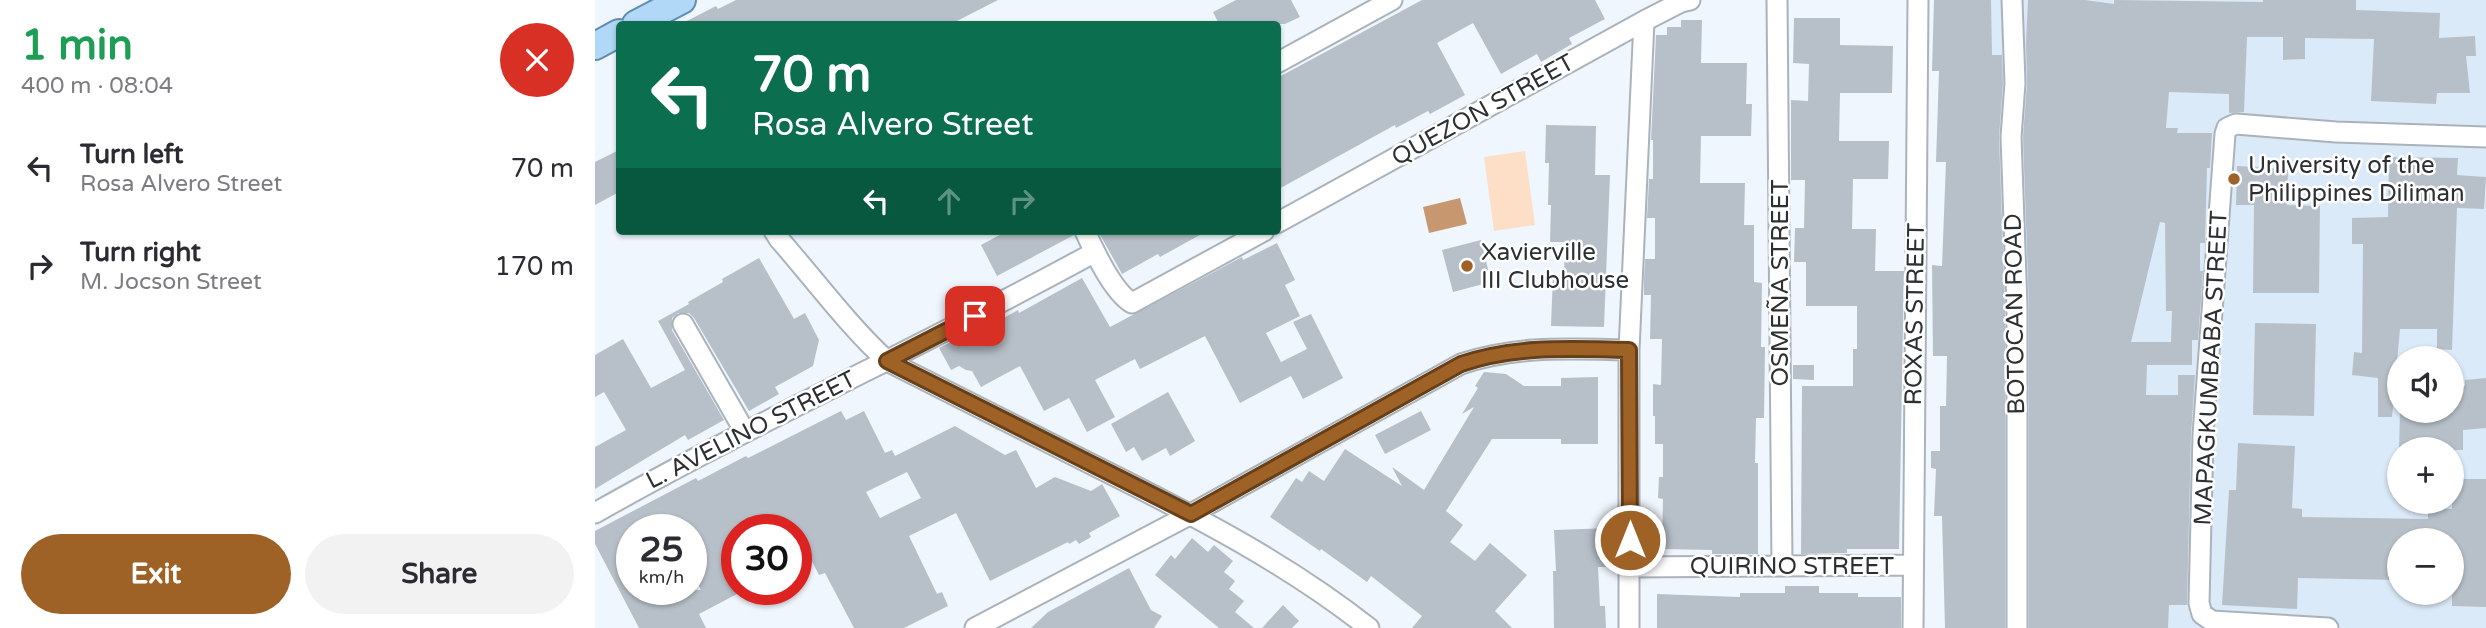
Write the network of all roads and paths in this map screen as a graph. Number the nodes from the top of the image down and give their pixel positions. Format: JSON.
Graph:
{"nodes":[{"id":1,"x":1392,"y":0,"type":"edge"},
{"id":2,"x":1690,"y":0,"type":"edge"},
{"id":3,"x":1777,"y":0,"type":"edge"},
{"id":4,"x":1918,"y":0,"type":"edge"},
{"id":5,"x":2012,"y":0,"type":"edge"},
{"id":6,"x":668,"y":9,"type":"edge"},
{"id":7,"x":642,"y":21,"type":"edge"},
{"id":8,"x":1644,"y":21,"type":"junction"},
{"id":9,"x":616,"y":35,"type":"edge"},
{"id":10,"x":595,"y":46,"type":"edge"},
{"id":11,"x":1281,"y":61,"type":"edge"},
{"id":12,"x":2486,"y":137,"type":"edge"},
{"id":13,"x":1281,"y":221,"type":"edge"},
{"id":14,"x":777,"y":235,"type":"edge"},
{"id":15,"x":1087,"y":235,"type":"edge"},
{"id":16,"x":1257,"y":235,"type":"edge"},
{"id":17,"x":1095,"y":252,"type":"junction"},
{"id":18,"x":683,"y":324,"type":"dead end"},
{"id":19,"x":1629,"y":350,"type":"junction"},
{"id":20,"x":887,"y":361,"type":"junction"},
{"id":21,"x":744,"y":432,"type":"junction"},
{"id":22,"x":595,"y":513,"type":"edge"},
{"id":23,"x":1191,"y":514,"type":"junction"},
{"id":24,"x":1782,"y":565,"type":"junction"},
{"id":25,"x":1912,"y":565,"type":"junction"},
{"id":26,"x":1630,"y":567,"type":"junction"},
{"id":27,"x":975,"y":628,"type":"edge"},
{"id":28,"x":1369,"y":628,"type":"edge"},
{"id":29,"x":1629,"y":628,"type":"edge"},
{"id":30,"x":1913,"y":628,"type":"edge"},
{"id":31,"x":2017,"y":628,"type":"edge"},
{"id":32,"x":2328,"y":628,"type":"edge"}],
"edges":[{"from":1,"to":11,"type":"street"},
{"from":2,"to":8,"type":"street","name":"QUEZON STREET"},
{"from":3,"to":24,"type":"street","name":"OSMEÑA STREET"},
{"from":4,"to":25,"type":"street","name":"ROXAS STREET"},
{"from":5,"to":31,"type":"street","name":"BOTOCAN ROAD"},
{"from":6,"to":7,"type":"main road"},
{"from":8,"to":13,"type":"street","name":"QUEZON STREET"},
{"from":8,"to":19,"type":"street"},
{"from":9,"to":10,"type":"main road"},
{"from":12,"to":32,"type":"street","name":"MAPAGKUMBABA STREET"},
{"from":14,"to":20,"type":"street"},
{"from":15,"to":17,"type":"street"},
{"from":16,"to":17,"type":"street"},
{"from":17,"to":20,"type":"street","name":"L. AVELINO STREET"},
{"from":18,"to":21,"type":"street"},
{"from":19,"to":23,"type":"street"},
{"from":19,"to":26,"type":"street"},
{"from":20,"to":21,"type":"street","name":"L. AVELINO STREET"},
{"from":20,"to":23,"type":"street"},
{"from":21,"to":22,"type":"street","name":"L. AVELINO STREET"},
{"from":23,"to":27,"type":"street"},
{"from":23,"to":28,"type":"street"},
{"from":24,"to":25,"type":"street","name":"QUIRINO STREET"},
{"from":24,"to":26,"type":"street","name":"QUIRINO STREET"},
{"from":25,"to":30,"type":"street","name":"ROXAS STREET"},
{"from":26,"to":29,"type":"street"}]}
